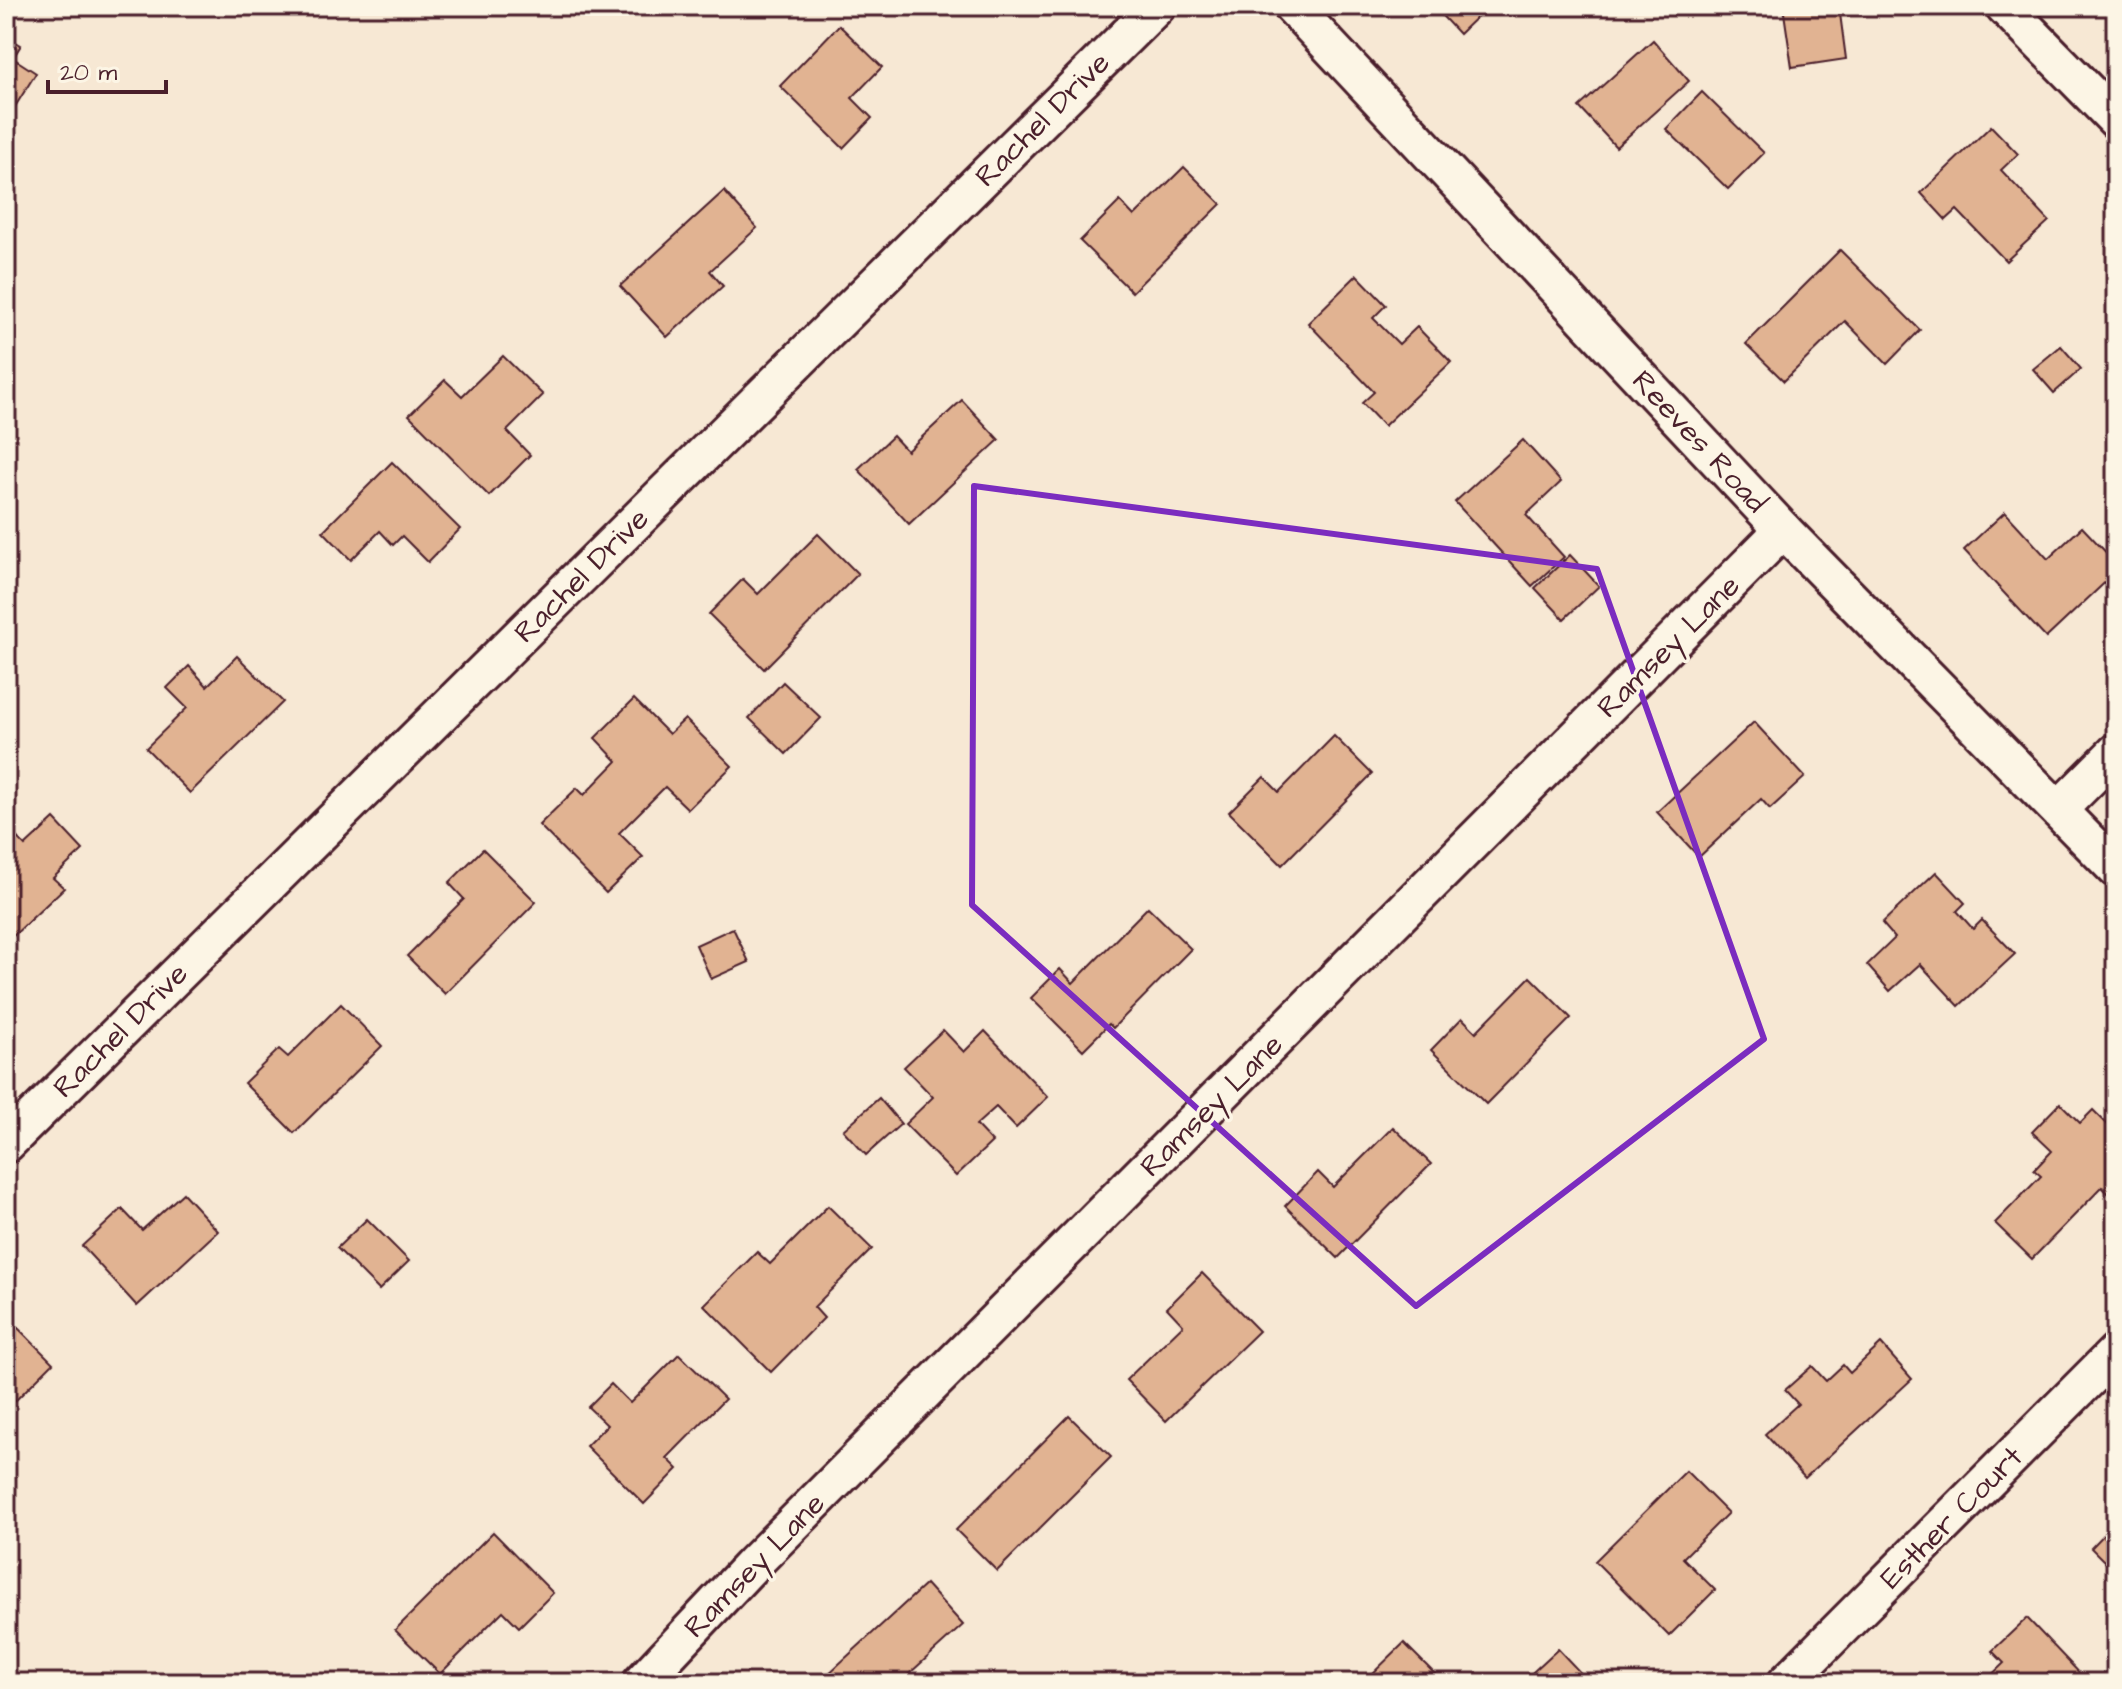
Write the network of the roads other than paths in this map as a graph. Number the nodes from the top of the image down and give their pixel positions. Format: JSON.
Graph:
{"nodes":[{"id":1,"x":1157,"y":6,"type":"edge"},
{"id":2,"x":1292,"y":6,"type":"edge"},
{"id":3,"x":2004,"y":6,"type":"edge"},
{"id":4,"x":2116,"y":120,"type":"edge"},
{"id":5,"x":1783,"y":530,"type":"junction"},
{"id":6,"x":2116,"y":752,"type":"edge"},
{"id":7,"x":2059,"y":809,"type":"junction"},
{"id":8,"x":2116,"y":869,"type":"edge"},
{"id":9,"x":6,"y":1144,"type":"edge"},
{"id":10,"x":2116,"y":1352,"type":"edge"},
{"id":11,"x":641,"y":1683,"type":"edge"},
{"id":12,"x":1786,"y":1683,"type":"edge"}],
"edges":[{"from":1,"to":9,"type":"street","name":"Rachel Drive"},
{"from":2,"to":5,"type":"street","name":"Reeves Road"},
{"from":3,"to":4,"type":"street"},
{"from":5,"to":7,"type":"street","name":"Reeves Road"},
{"from":5,"to":11,"type":"street","name":"Ramsey Lane"},
{"from":6,"to":7,"type":"street"},
{"from":7,"to":8,"type":"street","name":"Reeves Road"},
{"from":10,"to":12,"type":"street","name":"Esther Court"}]}
